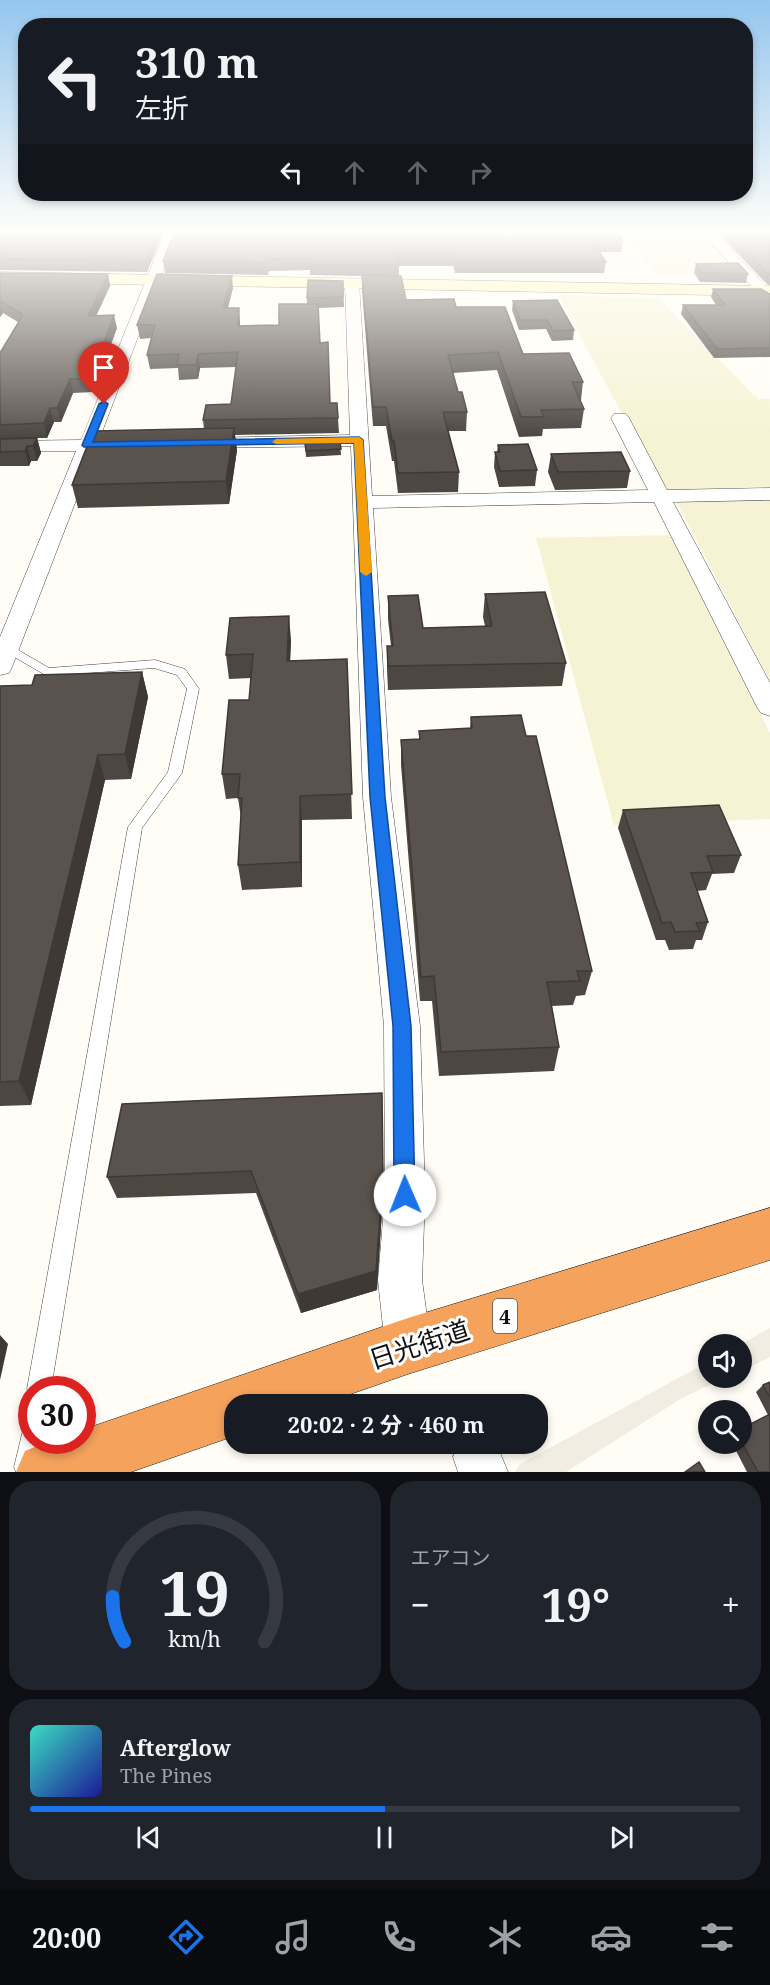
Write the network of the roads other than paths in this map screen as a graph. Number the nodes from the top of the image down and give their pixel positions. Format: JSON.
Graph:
{"nodes":[{"id":1,"x":145,"y":300,"type":"edge"},
{"id":2,"x":353,"y":300,"type":"edge"},
{"id":3,"x":620,"y":418,"type":"dead end"},
{"id":4,"x":359,"y":440,"type":"junction"},
{"id":5,"x":182,"y":443,"type":"edge"},
{"id":6,"x":122,"y":444,"type":"edge"},
{"id":7,"x":87,"y":445,"type":"junction"},
{"id":8,"x":0,"y":446,"type":"edge"},
{"id":9,"x":770,"y":494,"type":"edge"},
{"id":10,"x":662,"y":497,"type":"junction"},
{"id":11,"x":363,"y":502,"type":"junction"},
{"id":12,"x":8,"y":648,"type":"junction"},
{"id":13,"x":0,"y":667,"type":"edge"},
{"id":14,"x":770,"y":707,"type":"edge"},
{"id":15,"x":770,"y":1234,"type":"edge"},
{"id":16,"x":408,"y":1346,"type":"junction"},
{"id":17,"x":41,"y":1376,"type":"edge"},
{"id":18,"x":271,"y":1394,"type":"edge"},
{"id":19,"x":224,"y":1410,"type":"edge"},
{"id":20,"x":28,"y":1454,"type":"edge"},
{"id":21,"x":25,"y":1472,"type":"edge"},
{"id":22,"x":46,"y":1472,"type":"edge"}],
"edges":[{"from":1,"to":7,"type":"street"},
{"from":2,"to":4,"type":"street"},
{"from":3,"to":10,"type":"street"},
{"from":4,"to":5,"type":"street"},
{"from":4,"to":11,"type":"street"},
{"from":6,"to":7,"type":"street"},
{"from":7,"to":8,"type":"street"},
{"from":7,"to":12,"type":"street"},
{"from":9,"to":10,"type":"street"},
{"from":10,"to":11,"type":"street"},
{"from":10,"to":14,"type":"street"},
{"from":11,"to":16,"type":"street"},
{"from":12,"to":13,"type":"street"},
{"from":12,"to":17,"type":"lane"},
{"from":15,"to":16,"type":"highway","name":"日光街道","number":"4"},
{"from":16,"to":18,"type":"highway","name":"日光街道","number":"4"},
{"from":19,"to":22,"type":"highway"},
{"from":20,"to":21,"type":"lane"}]}
